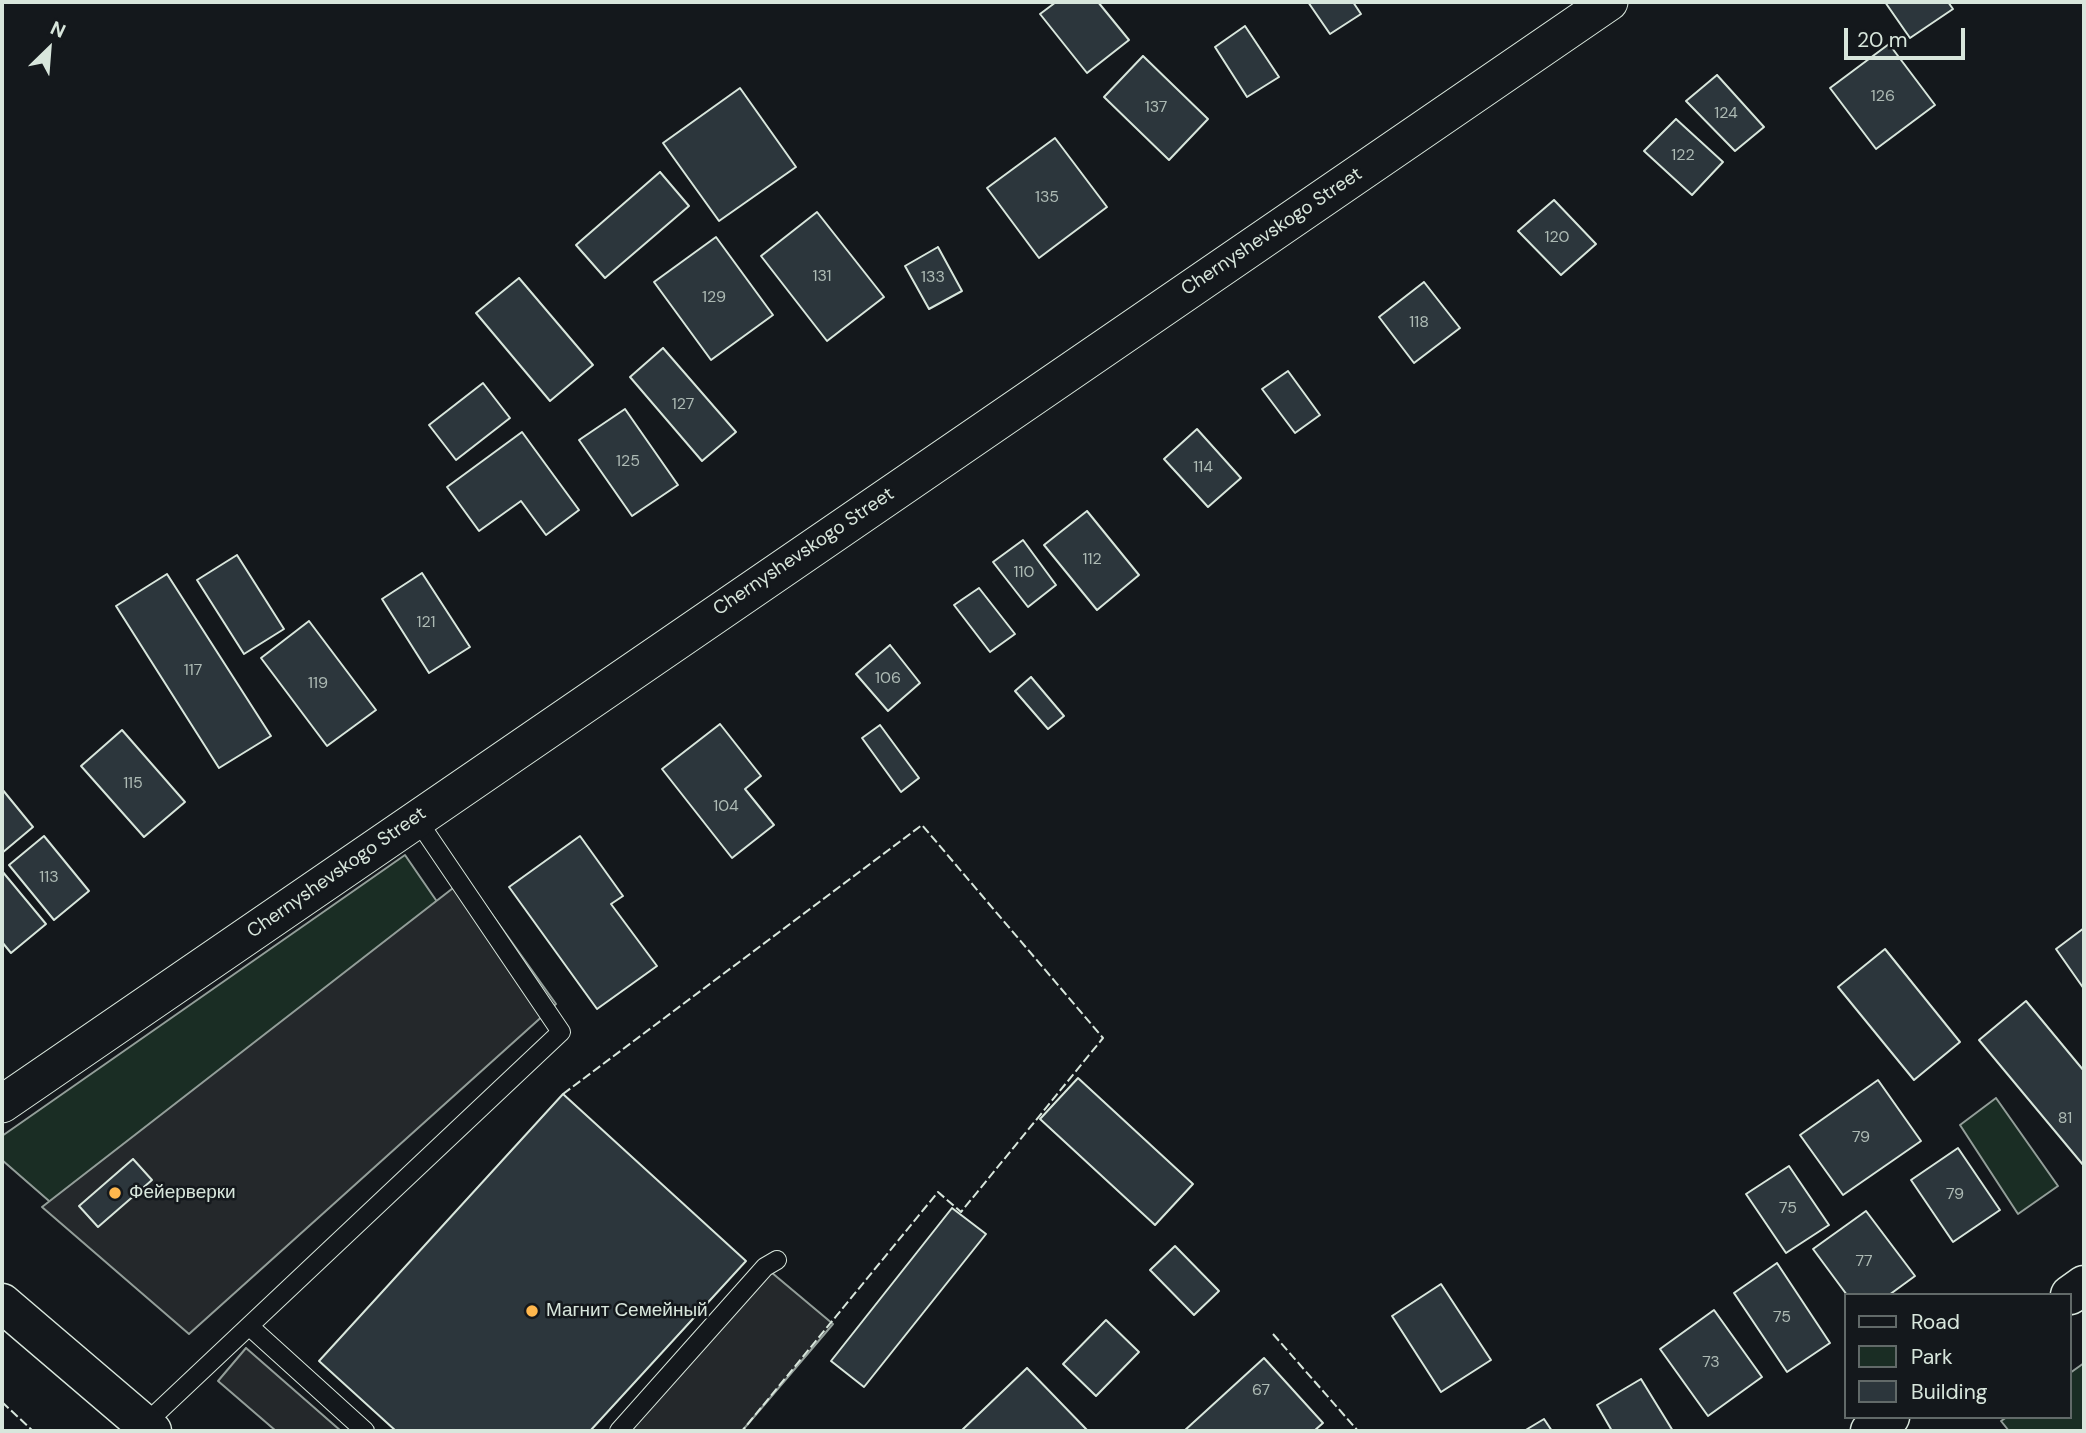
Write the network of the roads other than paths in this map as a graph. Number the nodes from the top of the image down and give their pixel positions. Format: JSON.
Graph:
{"nodes":[{"id":1,"x":1609,"y":2,"type":"edge"},
{"id":2,"x":416,"y":818,"type":"junction"},
{"id":3,"x":2,"y":1104,"type":"edge"},
{"id":4,"x":777,"y":1260,"type":"dead end"},
{"id":5,"x":2,"y":1303,"type":"edge"},
{"id":6,"x":249,"y":1326,"type":"junction"},
{"id":7,"x":1888,"y":1419,"type":"edge"},
{"id":8,"x":148,"y":1428,"type":"edge"},
{"id":9,"x":365,"y":1431,"type":"edge"},
{"id":10,"x":619,"y":1431,"type":"edge"},
{"id":11,"x":1870,"y":1431,"type":"edge"}],
"edges":[{"from":1,"to":2,"type":"street","name":"Chernyshevskogo Street"},
{"from":2,"to":3,"type":"street","name":"Chernyshevskogo Street"},
{"from":2,"to":6,"type":"lane"},
{"from":4,"to":10,"type":"lane"},
{"from":5,"to":8,"type":"main road"},
{"from":6,"to":8,"type":"lane"},
{"from":6,"to":9,"type":"lane"},
{"from":7,"to":11,"type":"main road"}]}
